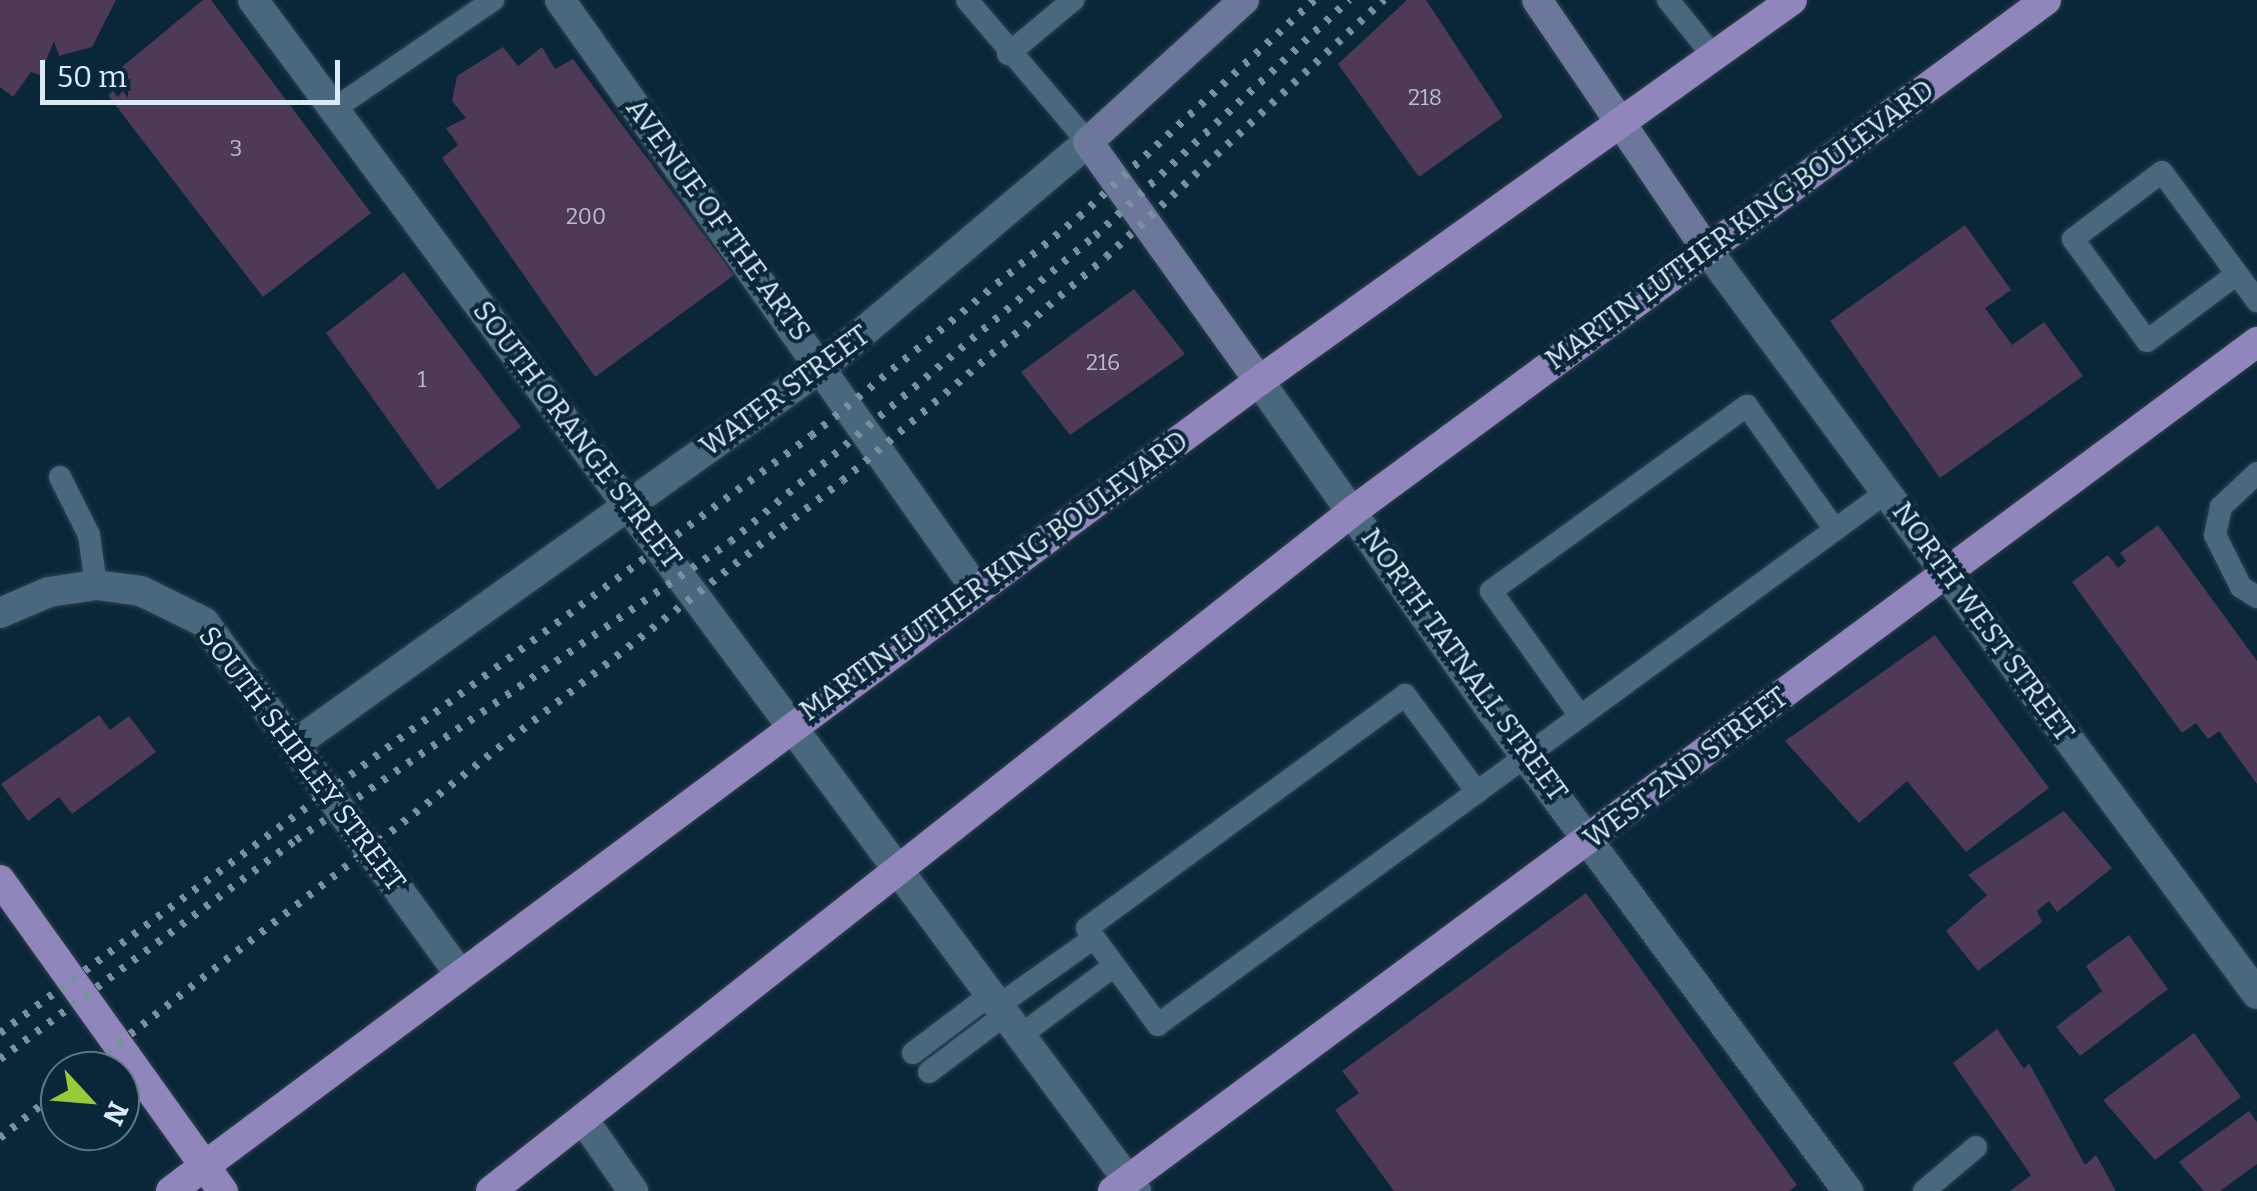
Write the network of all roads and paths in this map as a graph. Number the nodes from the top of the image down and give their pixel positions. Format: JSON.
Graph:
{"nodes":[{"id":1,"x":253,"y":0,"type":"edge"},
{"id":2,"x":492,"y":0,"type":"edge"},
{"id":3,"x":560,"y":0,"type":"edge"},
{"id":4,"x":967,"y":0,"type":"edge"},
{"id":5,"x":1072,"y":0,"type":"edge"},
{"id":6,"x":1244,"y":0,"type":"edge"},
{"id":7,"x":1668,"y":0,"type":"edge"},
{"id":8,"x":1792,"y":0,"type":"edge"},
{"id":9,"x":2046,"y":0,"type":"edge"},
{"id":10,"x":1539,"y":1,"type":"edge"},
{"id":11,"x":1008,"y":54,"type":"junction"},
{"id":12,"x":1714,"y":57,"type":"junction"},
{"id":13,"x":334,"y":109,"type":"junction"},
{"id":14,"x":1620,"y":122,"type":"junction"},
{"id":15,"x":1088,"y":142,"type":"junction"},
{"id":16,"x":1708,"y":250,"type":"junction"},
{"id":17,"x":2237,"y":274,"type":"junction"},
{"id":18,"x":2257,"y":301,"type":"edge"},
{"id":19,"x":2257,"y":342,"type":"edge"},
{"id":20,"x":823,"y":366,"type":"junction"},
{"id":21,"x":1259,"y":381,"type":"junction"},
{"id":22,"x":2257,"y":474,"type":"edge"},
{"id":23,"x":60,"y":477,"type":"dead end"},
{"id":24,"x":1888,"y":492,"type":"junction"},
{"id":25,"x":629,"y":504,"type":"junction"},
{"id":26,"x":1353,"y":511,"type":"junction"},
{"id":27,"x":1835,"y":530,"type":"junction"},
{"id":28,"x":1944,"y":571,"type":"junction"},
{"id":29,"x":96,"y":584,"type":"junction"},
{"id":30,"x":976,"y":589,"type":"junction"},
{"id":31,"x":2257,"y":597,"type":"edge"},
{"id":32,"x":0,"y":614,"type":"edge"},
{"id":33,"x":1580,"y":716,"type":"junction"},
{"id":34,"x":793,"y":724,"type":"junction"},
{"id":35,"x":295,"y":744,"type":"junction"},
{"id":36,"x":1526,"y":754,"type":"junction"},
{"id":37,"x":1477,"y":792,"type":"junction"},
{"id":38,"x":1592,"y":840,"type":"junction"},
{"id":39,"x":900,"y":870,"type":"junction"},
{"id":40,"x":0,"y":880,"type":"edge"},
{"id":41,"x":1094,"y":938,"type":"junction"},
{"id":42,"x":1114,"y":966,"type":"junction"},
{"id":43,"x":458,"y":973,"type":"junction"},
{"id":44,"x":2257,"y":994,"type":"edge"},
{"id":45,"x":1004,"y":1012,"type":"junction"},
{"id":46,"x":913,"y":1052,"type":"dead end"},
{"id":47,"x":929,"y":1072,"type":"dead end"},
{"id":48,"x":583,"y":1120,"type":"junction"},
{"id":49,"x":1976,"y":1147,"type":"dead end"},
{"id":50,"x":204,"y":1166,"type":"junction"},
{"id":51,"x":1126,"y":1187,"type":"edge"},
{"id":52,"x":171,"y":1191,"type":"edge"},
{"id":53,"x":223,"y":1191,"type":"edge"},
{"id":54,"x":491,"y":1191,"type":"edge"},
{"id":55,"x":633,"y":1191,"type":"edge"},
{"id":56,"x":1848,"y":1191,"type":"edge"},
{"id":57,"x":1924,"y":1191,"type":"edge"}],
"edges":[{"from":1,"to":13,"type":"street","name":"SOUTH ORANGE STREET"},
{"from":2,"to":13,"type":"lane"},
{"from":3,"to":20,"type":"street","name":"AVENUE OF THE ARTS"},
{"from":4,"to":11,"type":"lane"},
{"from":5,"to":11,"type":"lane"},
{"from":6,"to":15,"type":"street","name":"WATER STREET"},
{"from":7,"to":12,"type":"lane"},
{"from":8,"to":12,"type":"main road","name":"MARTIN LUTHER KING BOULEVARD"},
{"from":9,"to":16,"type":"main road","name":"MARTIN LUTHER KING BOULEVARD"},
{"from":10,"to":14,"type":"street"},
{"from":11,"to":15,"type":"lane"},
{"from":12,"to":14,"type":"main road","name":"MARTIN LUTHER KING BOULEVARD"},
{"from":13,"to":25,"type":"street","name":"SOUTH ORANGE STREET"},
{"from":14,"to":16,"type":"street"},
{"from":14,"to":21,"type":"main road","name":"MARTIN LUTHER KING BOULEVARD"},
{"from":15,"to":20,"type":"street","name":"WATER STREET"},
{"from":15,"to":21,"type":"street"},
{"from":16,"to":24,"type":"street","name":"NORTH WEST STREET"},
{"from":16,"to":26,"type":"main road","name":"MARTIN LUTHER KING BOULEVARD"},
{"from":17,"to":17,"type":"lane"},
{"from":17,"to":18,"type":"lane"},
{"from":19,"to":28,"type":"main road","name":"WEST 2ND STREET"},
{"from":20,"to":25,"type":"street","name":"WATER STREET"},
{"from":20,"to":30,"type":"street","name":"AVENUE OF THE ARTS"},
{"from":21,"to":26,"type":"street","name":"NORTH TATNALL STREET"},
{"from":21,"to":30,"type":"main road","name":"MARTIN LUTHER KING BOULEVARD"},
{"from":22,"to":31,"type":"lane"},
{"from":23,"to":29,"type":"lane"},
{"from":24,"to":27,"type":"lane"},
{"from":24,"to":28,"type":"street","name":"NORTH WEST STREET"},
{"from":25,"to":34,"type":"street","name":"SOUTH ORANGE STREET"},
{"from":25,"to":35,"type":"street","name":"WATER STREET"},
{"from":26,"to":36,"type":"street","name":"NORTH TATNALL STREET"},
{"from":26,"to":39,"type":"main road","name":"MARTIN LUTHER KING BOULEVARD"},
{"from":27,"to":33,"type":"lane"},
{"from":27,"to":33,"type":"lane"},
{"from":28,"to":38,"type":"main road","name":"WEST 2ND STREET"},
{"from":28,"to":44,"type":"street","name":"NORTH WEST STREET"},
{"from":29,"to":32,"type":"street","name":"SOUTH SHIPLEY STREET"},
{"from":29,"to":35,"type":"street","name":"SOUTH SHIPLEY STREET"},
{"from":30,"to":34,"type":"main road","name":"MARTIN LUTHER KING BOULEVARD"},
{"from":33,"to":36,"type":"lane"},
{"from":34,"to":39,"type":"street","name":"SOUTH ORANGE STREET"},
{"from":34,"to":43,"type":"main road","name":"MARTIN LUTHER KING BOULEVARD"},
{"from":35,"to":43,"type":"street","name":"SOUTH SHIPLEY STREET"},
{"from":36,"to":37,"type":"lane"},
{"from":36,"to":38,"type":"street","name":"NORTH TATNALL STREET"},
{"from":37,"to":41,"type":"lane"},
{"from":37,"to":42,"type":"lane"},
{"from":38,"to":51,"type":"main road","name":"WEST 2ND STREET"},
{"from":38,"to":56,"type":"street","name":"NORTH TATNALL STREET"},
{"from":39,"to":45,"type":"street","name":"SOUTH ORANGE STREET"},
{"from":39,"to":48,"type":"main road","name":"MARTIN LUTHER KING BOULEVARD"},
{"from":40,"to":50,"type":"main road"},
{"from":41,"to":42,"type":"lane"},
{"from":41,"to":45,"type":"lane"},
{"from":42,"to":45,"type":"lane"},
{"from":43,"to":50,"type":"main road","name":"MARTIN LUTHER KING BOULEVARD"},
{"from":45,"to":46,"type":"lane"},
{"from":45,"to":47,"type":"lane"},
{"from":45,"to":51,"type":"street","name":"SOUTH ORANGE STREET"},
{"from":48,"to":54,"type":"main road","name":"MARTIN LUTHER KING BOULEVARD"},
{"from":48,"to":55,"type":"street"},
{"from":49,"to":57,"type":"lane"},
{"from":50,"to":52,"type":"main road","name":"MARTIN LUTHER KING BOULEVARD"},
{"from":50,"to":53,"type":"main road"}]}
